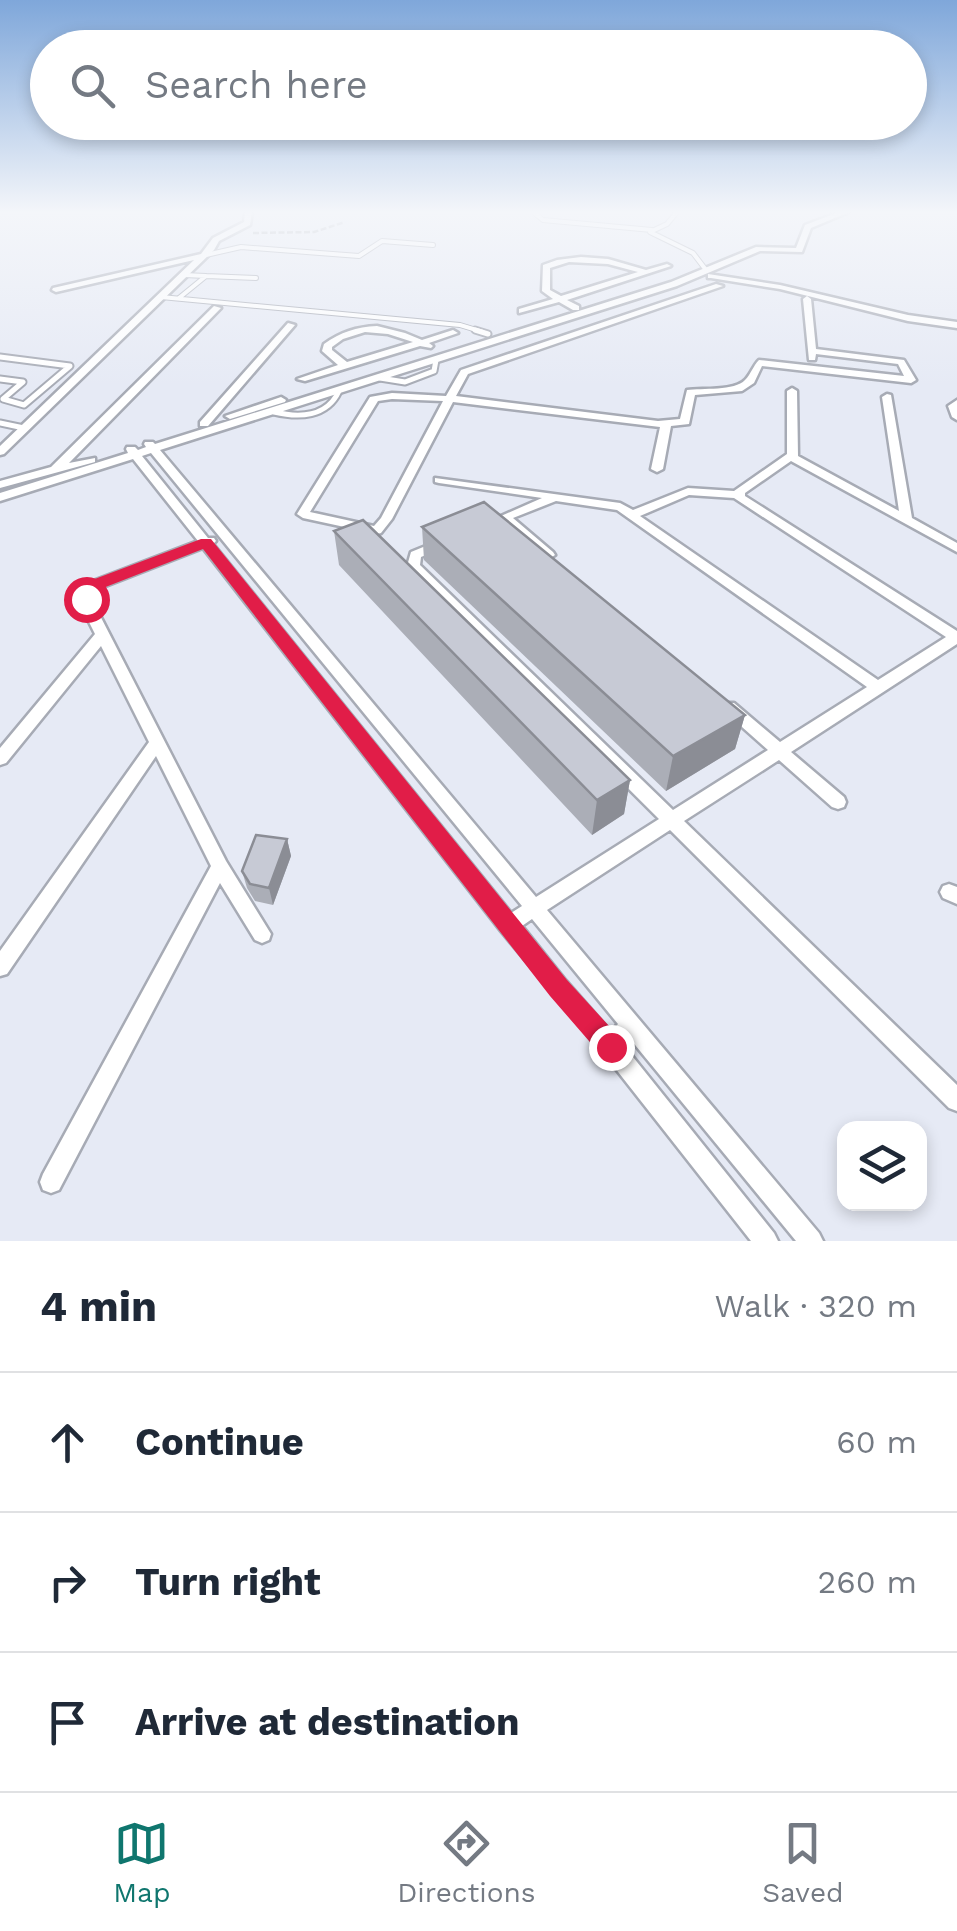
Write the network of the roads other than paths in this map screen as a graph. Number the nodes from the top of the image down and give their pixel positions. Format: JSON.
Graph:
{"nodes":[{"id":1,"x":134,"y":270,"type":"edge"},
{"id":2,"x":143,"y":270,"type":"edge"},
{"id":3,"x":189,"y":270,"type":"edge"},
{"id":4,"x":546,"y":270,"type":"edge"},
{"id":5,"x":638,"y":270,"type":"edge"},
{"id":6,"x":652,"y":270,"type":"edge"},
{"id":7,"x":705,"y":270,"type":"edge"},
{"id":8,"x":702,"y":271,"type":"junction"},
{"id":9,"x":644,"y":272,"type":"junction"},
{"id":10,"x":184,"y":274,"type":"junction"},
{"id":11,"x":206,"y":276,"type":"junction"},
{"id":12,"x":256,"y":278,"type":"dead end"},
{"id":13,"x":719,"y":286,"type":"dead end"},
{"id":14,"x":571,"y":295,"type":"junction"},
{"id":15,"x":161,"y":297,"type":"junction"},
{"id":16,"x":178,"y":299,"type":"junction"},
{"id":17,"x":558,"y":299,"type":"junction"},
{"id":18,"x":807,"y":299,"type":"dead end"},
{"id":19,"x":604,"y":306,"type":"junction"},
{"id":20,"x":589,"y":307,"type":"junction"},
{"id":21,"x":216,"y":308,"type":"dead end"},
{"id":22,"x":576,"y":308,"type":"junction"},
{"id":23,"x":522,"y":311,"type":"dead end"},
{"id":24,"x":625,"y":319,"type":"junction"},
{"id":25,"x":612,"y":323,"type":"junction"},
{"id":26,"x":957,"y":324,"type":"edge"},
{"id":27,"x":292,"y":325,"type":"dead end"},
{"id":28,"x":453,"y":333,"type":"dead end"},
{"id":29,"x":492,"y":338,"type":"junction"},
{"id":30,"x":423,"y":343,"type":"junction"},
{"id":31,"x":812,"y":351,"type":"junction"},
{"id":32,"x":437,"y":355,"type":"junction"},
{"id":33,"x":0,"y":357,"type":"edge"},
{"id":34,"x":344,"y":365,"type":"junction"},
{"id":35,"x":812,"y":368,"type":"junction"},
{"id":36,"x":0,"y":378,"type":"edge"},
{"id":37,"x":302,"y":378,"type":"dead end"},
{"id":38,"x":792,"y":390,"type":"dead end"},
{"id":39,"x":886,"y":397,"type":"dead end"},
{"id":40,"x":446,"y":400,"type":"junction"},
{"id":41,"x":957,"y":402,"type":"edge"},
{"id":42,"x":957,"y":417,"type":"edge"},
{"id":43,"x":0,"y":423,"type":"edge"},
{"id":44,"x":204,"y":424,"type":"junction"},
{"id":45,"x":666,"y":425,"type":"junction"},
{"id":46,"x":24,"y":428,"type":"junction"},
{"id":47,"x":143,"y":450,"type":"junction"},
{"id":48,"x":0,"y":452,"type":"edge"},
{"id":49,"x":792,"y":458,"type":"junction"},
{"id":50,"x":658,"y":469,"type":"dead end"},
{"id":51,"x":55,"y":470,"type":"junction"},
{"id":52,"x":439,"y":480,"type":"dead end"},
{"id":53,"x":0,"y":485,"type":"edge"},
{"id":54,"x":738,"y":495,"type":"junction"},
{"id":55,"x":0,"y":497,"type":"edge"},
{"id":56,"x":555,"y":497,"type":"junction"},
{"id":57,"x":634,"y":514,"type":"junction"},
{"id":58,"x":505,"y":518,"type":"junction"},
{"id":59,"x":906,"y":518,"type":"junction"},
{"id":60,"x":469,"y":532,"type":"edge"},
{"id":61,"x":215,"y":539,"type":"junction"},
{"id":62,"x":451,"y":540,"type":"edge"},
{"id":63,"x":957,"y":548,"type":"edge"},
{"id":64,"x":563,"y":567,"type":"edge"},
{"id":65,"x":102,"y":636,"type":"junction"},
{"id":66,"x":957,"y":638,"type":"edge"},
{"id":67,"x":878,"y":687,"type":"junction"},
{"id":68,"x":709,"y":690,"type":"edge"},
{"id":69,"x":158,"y":741,"type":"junction"},
{"id":70,"x":782,"y":752,"type":"junction"},
{"id":71,"x":0,"y":758,"type":"edge"},
{"id":72,"x":838,"y":802,"type":"dead end"},
{"id":73,"x":674,"y":818,"type":"junction"},
{"id":74,"x":220,"y":866,"type":"junction"},
{"id":75,"x":533,"y":910,"type":"junction"},
{"id":76,"x":508,"y":925,"type":"junction"},
{"id":77,"x":262,"y":934,"type":"dead end"},
{"id":78,"x":0,"y":967,"type":"edge"},
{"id":79,"x":632,"y":1024,"type":"junction"},
{"id":80,"x":611,"y":1047,"type":"junction"},
{"id":81,"x":957,"y":1100,"type":"edge"},
{"id":82,"x":51,"y":1182,"type":"dead end"},
{"id":83,"x":766,"y":1241,"type":"edge"},
{"id":84,"x":811,"y":1241,"type":"edge"}],
"edges":[{"from":1,"to":2,"type":"street"},
{"from":3,"to":10,"type":"street"},
{"from":4,"to":17,"type":"street"},
{"from":5,"to":9,"type":"street"},
{"from":6,"to":9,"type":"street"},
{"from":7,"to":8,"type":"street"},
{"from":8,"to":19,"type":"street"},
{"from":8,"to":20,"type":"street"},
{"from":8,"to":26,"type":"street"},
{"from":9,"to":14,"type":"street"},
{"from":10,"to":11,"type":"lane"},
{"from":10,"to":15,"type":"street"},
{"from":11,"to":12,"type":"lane"},
{"from":11,"to":16,"type":"lane"},
{"from":13,"to":24,"type":"street"},
{"from":14,"to":17,"type":"street"},
{"from":14,"to":20,"type":"street"},
{"from":15,"to":16,"type":"lane"},
{"from":15,"to":46,"type":"street"},
{"from":16,"to":29,"type":"lane"},
{"from":17,"to":22,"type":"street"},
{"from":17,"to":23,"type":"street"},
{"from":18,"to":31,"type":"street"},
{"from":19,"to":20,"type":"street"},
{"from":19,"to":24,"type":"street"},
{"from":20,"to":22,"type":"street"},
{"from":20,"to":25,"type":"street"},
{"from":20,"to":29,"type":"street"},
{"from":21,"to":51,"type":"street"},
{"from":22,"to":29,"type":"street"},
{"from":24,"to":25,"type":"street"},
{"from":25,"to":40,"type":"street"},
{"from":27,"to":44,"type":"street"},
{"from":28,"to":30,"type":"street"},
{"from":29,"to":32,"type":"street"},
{"from":30,"to":32,"type":"street"},
{"from":30,"to":34,"type":"street"},
{"from":30,"to":34,"type":"street"},
{"from":31,"to":35,"type":"street"},
{"from":31,"to":35,"type":"street"},
{"from":32,"to":44,"type":"street"},
{"from":32,"to":47,"type":"street"},
{"from":33,"to":36,"type":"lane"},
{"from":34,"to":37,"type":"street"},
{"from":35,"to":45,"type":"street"},
{"from":38,"to":49,"type":"street"},
{"from":39,"to":59,"type":"street"},
{"from":40,"to":40,"type":"street"},
{"from":40,"to":45,"type":"street"},
{"from":41,"to":42,"type":"street"},
{"from":43,"to":46,"type":"lane"},
{"from":44,"to":47,"type":"street"},
{"from":45,"to":50,"type":"street"},
{"from":46,"to":48,"type":"street"},
{"from":47,"to":51,"type":"street"},
{"from":47,"to":55,"type":"street"},
{"from":47,"to":61,"type":"street"},
{"from":49,"to":54,"type":"street"},
{"from":49,"to":59,"type":"street"},
{"from":51,"to":53,"type":"street"},
{"from":52,"to":56,"type":"street"},
{"from":54,"to":57,"type":"street"},
{"from":54,"to":66,"type":"street"},
{"from":56,"to":57,"type":"street"},
{"from":56,"to":58,"type":"street"},
{"from":57,"to":67,"type":"street"},
{"from":58,"to":60,"type":"street"},
{"from":58,"to":64,"type":"street"},
{"from":59,"to":63,"type":"street"},
{"from":61,"to":65,"type":"street"},
{"from":61,"to":75,"type":"street"},
{"from":61,"to":76,"type":"street"},
{"from":62,"to":73,"type":"street"},
{"from":65,"to":69,"type":"street"},
{"from":65,"to":71,"type":"street"},
{"from":66,"to":67,"type":"street"},
{"from":67,"to":70,"type":"street"},
{"from":68,"to":70,"type":"street"},
{"from":69,"to":74,"type":"street"},
{"from":69,"to":78,"type":"street"},
{"from":70,"to":72,"type":"street"},
{"from":70,"to":73,"type":"street"},
{"from":73,"to":75,"type":"street"},
{"from":73,"to":81,"type":"street"},
{"from":74,"to":77,"type":"street"},
{"from":74,"to":82,"type":"street"},
{"from":75,"to":76,"type":"street"},
{"from":75,"to":79,"type":"street"},
{"from":76,"to":80,"type":"street"},
{"from":79,"to":80,"type":"street"},
{"from":79,"to":84,"type":"street"},
{"from":80,"to":83,"type":"street"}]}
